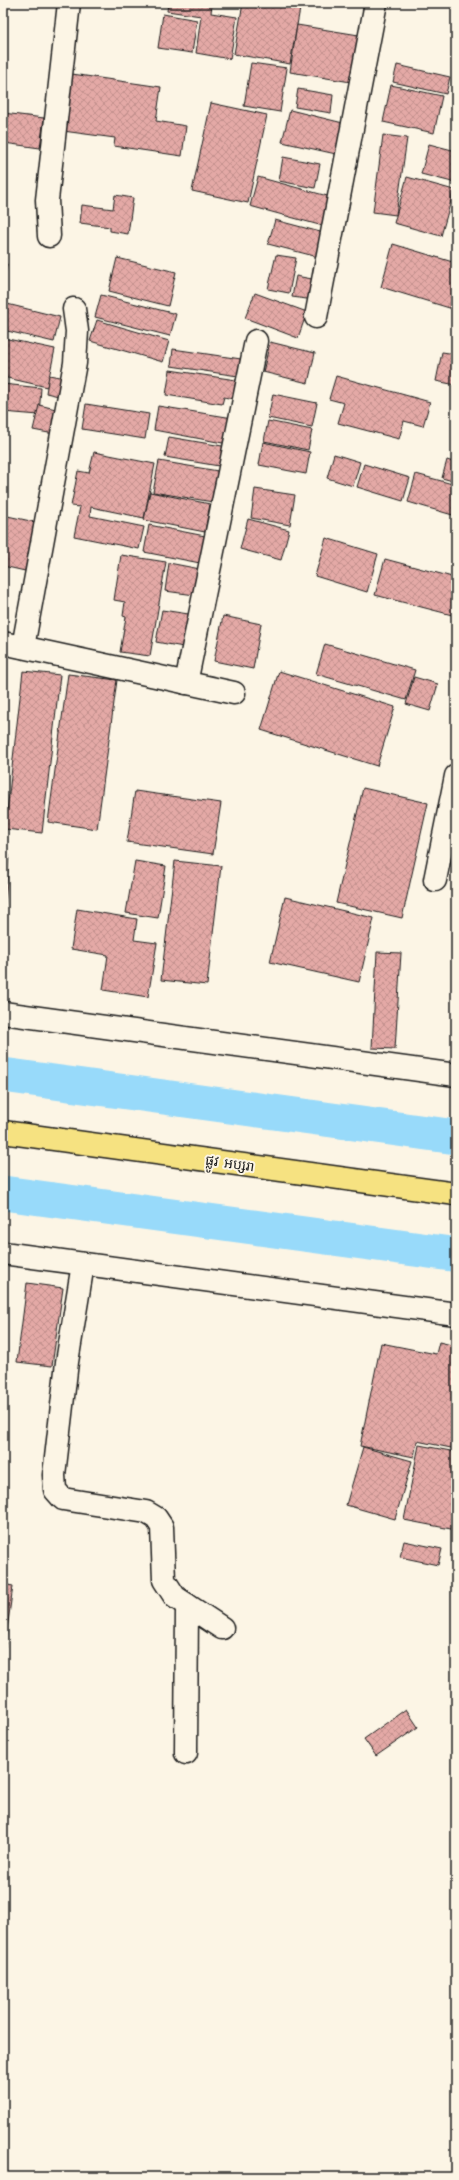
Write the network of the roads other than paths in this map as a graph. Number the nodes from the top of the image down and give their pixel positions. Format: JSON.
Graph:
{"nodes":[{"id":1,"x":69,"y":3,"type":"edge"},
{"id":2,"x":376,"y":3,"type":"edge"},
{"id":3,"x":49,"y":236,"type":"dead end"},
{"id":4,"x":74,"y":309,"type":"dead end"},
{"id":5,"x":316,"y":317,"type":"dead end"},
{"id":6,"x":256,"y":341,"type":"dead end"},
{"id":7,"x":13,"y":645,"type":"edge"},
{"id":8,"x":186,"y":682,"type":"junction"},
{"id":9,"x":234,"y":693,"type":"dead end"},
{"id":10,"x":456,"y":776,"type":"edge"},
{"id":11,"x":435,"y":880,"type":"dead end"},
{"id":12,"x":3,"y":1013,"type":"edge"},
{"id":13,"x":456,"y":1075,"type":"edge"},
{"id":14,"x":3,"y":1132,"type":"edge"},
{"id":15,"x":456,"y":1194,"type":"edge"},
{"id":16,"x":3,"y":1253,"type":"edge"},
{"id":17,"x":83,"y":1264,"type":"junction"},
{"id":18,"x":456,"y":1314,"type":"edge"},
{"id":19,"x":187,"y":1605,"type":"junction"},
{"id":20,"x":222,"y":1628,"type":"dead end"},
{"id":21,"x":186,"y":1753,"type":"dead end"}],
"edges":[{"from":1,"to":3,"type":"street"},
{"from":2,"to":5,"type":"street"},
{"from":4,"to":7,"type":"street"},
{"from":6,"to":8,"type":"street"},
{"from":7,"to":8,"type":"street"},
{"from":8,"to":9,"type":"street"},
{"from":10,"to":11,"type":"street"},
{"from":12,"to":13,"type":"street"},
{"from":14,"to":15,"type":"main road","name":"ផ្លូវ អប្សរា"},
{"from":16,"to":17,"type":"street"},
{"from":17,"to":18,"type":"street"},
{"from":17,"to":19,"type":"street"},
{"from":19,"to":20,"type":"street"},
{"from":19,"to":21,"type":"street"}]}
